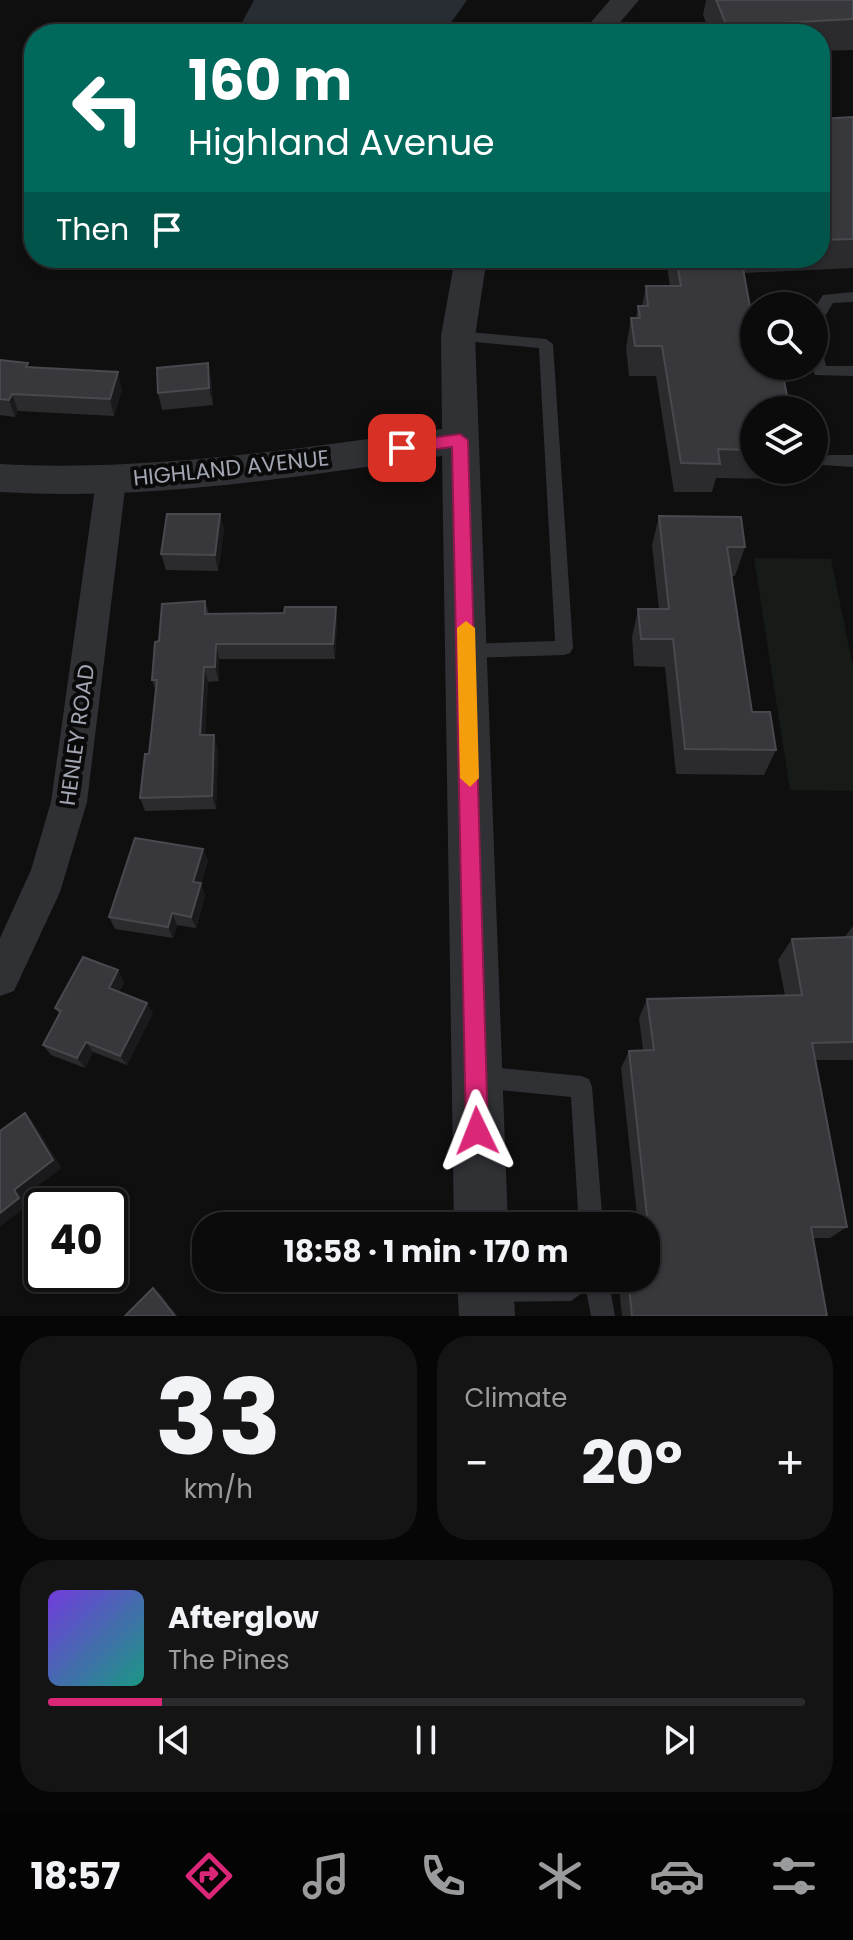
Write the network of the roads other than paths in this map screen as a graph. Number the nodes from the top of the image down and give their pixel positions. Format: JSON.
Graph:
{"nodes":[{"id":1,"x":625,"y":0,"type":"edge"},
{"id":2,"x":604,"y":24,"type":"edge"},
{"id":3,"x":469,"y":268,"type":"edge"},
{"id":4,"x":853,"y":297,"type":"edge"},
{"id":5,"x":828,"y":298,"type":"edge"},
{"id":6,"x":458,"y":336,"type":"junction"},
{"id":7,"x":828,"y":371,"type":"edge"},
{"id":8,"x":853,"y":371,"type":"edge"},
{"id":9,"x":460,"y":440,"type":"junction"},
{"id":10,"x":829,"y":461,"type":"dead end"},
{"id":11,"x":853,"y":461,"type":"edge"},
{"id":12,"x":0,"y":478,"type":"edge"},
{"id":13,"x":111,"y":481,"type":"junction"},
{"id":14,"x":467,"y":651,"type":"junction"},
{"id":15,"x":0,"y":977,"type":"edge"},
{"id":16,"x":475,"y":1077,"type":"junction"},
{"id":17,"x":480,"y":1212,"type":"edge"},
{"id":18,"x":590,"y":1212,"type":"edge"},
{"id":19,"x":528,"y":1292,"type":"edge"},
{"id":20,"x":599,"y":1292,"type":"edge"},
{"id":21,"x":486,"y":1295,"type":"edge"},
{"id":22,"x":603,"y":1316,"type":"edge"}],
"edges":[{"from":1,"to":2,"type":"street"},
{"from":3,"to":6,"type":"street"},
{"from":4,"to":5,"type":"lane"},
{"from":6,"to":9,"type":"street"},
{"from":6,"to":14,"type":"lane"},
{"from":7,"to":8,"type":"lane"},
{"from":9,"to":13,"type":"street","name":"HIGHLAND AVENUE"},
{"from":9,"to":14,"type":"street"},
{"from":10,"to":11,"type":"lane"},
{"from":12,"to":13,"type":"street","name":"HIGHLAND AVENUE"},
{"from":13,"to":15,"type":"street","name":"HENLEY ROAD"},
{"from":14,"to":16,"type":"street"},
{"from":16,"to":17,"type":"street"},
{"from":16,"to":18,"type":"lane"},
{"from":19,"to":21,"type":"lane"},
{"from":20,"to":22,"type":"lane"}]}
